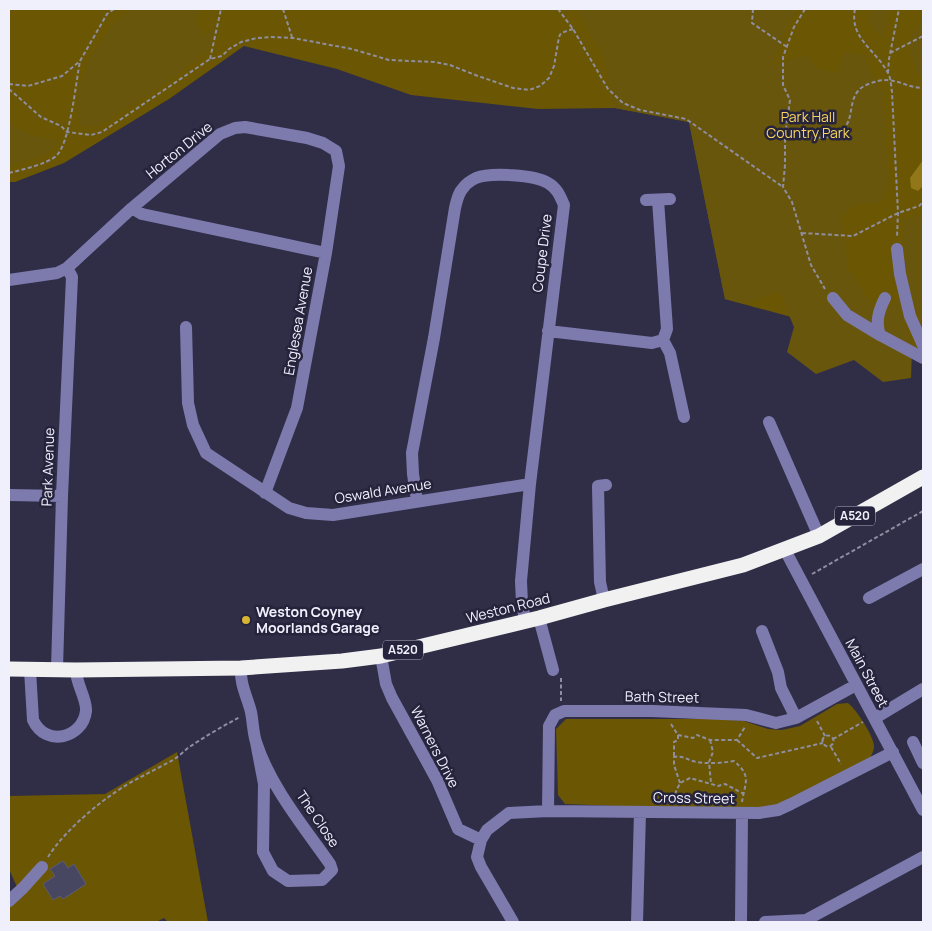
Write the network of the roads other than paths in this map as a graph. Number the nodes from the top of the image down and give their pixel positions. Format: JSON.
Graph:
{"nodes":[{"id":1,"x":336,"y":151,"type":"joint"},
{"id":2,"x":658,"y":200,"type":"dead end"},
{"id":3,"x":132,"y":208,"type":"junction"},
{"id":4,"x":897,"y":249,"type":"road end"},
{"id":5,"x":326,"y":253,"type":"junction"},
{"id":6,"x":67,"y":268,"type":"junction"},
{"id":7,"x":9,"y":280,"type":"edge"},
{"id":8,"x":833,"y":298,"type":"road end"},
{"id":9,"x":886,"y":298,"type":"dead end"},
{"id":10,"x":186,"y":327,"type":"dead end"},
{"id":11,"x":548,"y":331,"type":"junction"},
{"id":12,"x":880,"y":335,"type":"junction"},
{"id":13,"x":663,"y":340,"type":"junction"},
{"id":14,"x":923,"y":345,"type":"edge"},
{"id":15,"x":923,"y":358,"type":"edge"},
{"id":16,"x":687,"y":418,"type":"dead end"},
{"id":17,"x":769,"y":422,"type":"dead end"},
{"id":18,"x":923,"y":477,"type":"edge"},
{"id":19,"x":530,"y":484,"type":"junction"},
{"id":20,"x":606,"y":485,"type":"dead end"},
{"id":21,"x":265,"y":492,"type":"junction"},
{"id":22,"x":9,"y":495,"type":"edge"},
{"id":23,"x":62,"y":496,"type":"junction"},
{"id":24,"x":417,"y":501,"type":"junction"},
{"id":25,"x":819,"y":536,"type":"junction"},
{"id":26,"x":785,"y":550,"type":"junction"},
{"id":27,"x":922,"y":572,"type":"edge"},
{"id":28,"x":869,"y":598,"type":"dead end"},
{"id":29,"x":604,"y":600,"type":"junction"},
{"id":30,"x":532,"y":619,"type":"junction"},
{"id":31,"x":762,"y":631,"type":"dead end"},
{"id":32,"x":381,"y":656,"type":"junction"},
{"id":33,"x":241,"y":668,"type":"junction"},
{"id":34,"x":9,"y":669,"type":"edge"},
{"id":35,"x":57,"y":669,"type":"junction"},
{"id":36,"x":30,"y":670,"type":"junction"},
{"id":37,"x":76,"y":670,"type":"junction"},
{"id":38,"x":553,"y":670,"type":"dead end"},
{"id":39,"x":856,"y":685,"type":"junction"},
{"id":40,"x":923,"y":689,"type":"edge"},
{"id":41,"x":874,"y":717,"type":"junction"},
{"id":42,"x":796,"y":718,"type":"junction"},
{"id":43,"x":256,"y":742,"type":"junction"},
{"id":44,"x":913,"y":742,"type":"dead end"},
{"id":45,"x":892,"y":752,"type":"junction"},
{"id":46,"x":923,"y":764,"type":"edge"},
{"id":47,"x":905,"y":775,"type":"junction"},
{"id":48,"x":923,"y":810,"type":"edge"},
{"id":49,"x":548,"y":811,"type":"junction"},
{"id":50,"x":640,"y":812,"type":"junction"},
{"id":51,"x":742,"y":814,"type":"junction"},
{"id":52,"x":484,"y":835,"type":"junction"},
{"id":53,"x":923,"y":857,"type":"edge"},
{"id":54,"x":42,"y":867,"type":"road end"},
{"id":55,"x":9,"y":901,"type":"edge"},
{"id":56,"x":822,"y":918,"type":"edge"},
{"id":57,"x":512,"y":922,"type":"edge"},
{"id":58,"x":637,"y":922,"type":"edge"},
{"id":59,"x":740,"y":922,"type":"edge"},
{"id":60,"x":765,"y":922,"type":"edge"}],
"edges":[{"from":1,"to":3,"type":"street","name":"Horton Drive"},
{"from":1,"to":5,"type":"street","name":"Englesea Avenue"},
{"from":2,"to":13,"type":"street"},
{"from":3,"to":5,"type":"street"},
{"from":3,"to":6,"type":"street","name":"Horton Drive"},
{"from":4,"to":14,"type":"street"},
{"from":5,"to":21,"type":"street","name":"Englesea Avenue"},
{"from":6,"to":7,"type":"street","name":"Horton Drive"},
{"from":6,"to":23,"type":"street","name":"Park Avenue"},
{"from":8,"to":12,"type":"street"},
{"from":9,"to":12,"type":"street"},
{"from":10,"to":21,"type":"street","name":"Oswald Avenue"},
{"from":11,"to":13,"type":"street"},
{"from":11,"to":19,"type":"street","name":"Coupe Drive"},
{"from":11,"to":24,"type":"street","name":"Coupe Drive"},
{"from":12,"to":15,"type":"street"},
{"from":13,"to":16,"type":"street"},
{"from":17,"to":25,"type":"street"},
{"from":18,"to":25,"type":"highway","name":"Weston Road","number":"A520"},
{"from":19,"to":24,"type":"street","name":"Oswald Avenue"},
{"from":19,"to":30,"type":"street","name":"Coupe Drive"},
{"from":20,"to":29,"type":"street"},
{"from":21,"to":24,"type":"street","name":"Oswald Avenue"},
{"from":22,"to":23,"type":"street"},
{"from":23,"to":35,"type":"street","name":"Park Avenue"},
{"from":25,"to":26,"type":"highway","name":"Weston Road","number":"A520"},
{"from":26,"to":29,"type":"highway","name":"Weston Road","number":"A520"},
{"from":26,"to":39,"type":"street","name":"Main Street"},
{"from":27,"to":28,"type":"street"},
{"from":29,"to":30,"type":"highway","name":"Weston Road","number":"A520"},
{"from":30,"to":32,"type":"highway","name":"Weston Road","number":"A520"},
{"from":30,"to":38,"type":"street","name":"Coupe Drive"},
{"from":31,"to":42,"type":"street"},
{"from":32,"to":33,"type":"highway","name":"Weston Road","number":"A520"},
{"from":32,"to":52,"type":"street","name":"Warners Drive"},
{"from":33,"to":37,"type":"highway","name":"Weston Road","number":"A520"},
{"from":33,"to":43,"type":"street","name":"The Close"},
{"from":34,"to":36,"type":"highway","name":"Weston Road","number":"A520"},
{"from":35,"to":36,"type":"highway","name":"Weston Road","number":"A520"},
{"from":35,"to":37,"type":"highway","name":"Weston Road","number":"A520"},
{"from":36,"to":37,"type":"street"},
{"from":39,"to":41,"type":"street","name":"Main Street"},
{"from":39,"to":42,"type":"street","name":"Bath Street"},
{"from":40,"to":41,"type":"street"},
{"from":41,"to":45,"type":"street","name":"Main Street"},
{"from":42,"to":49,"type":"street","name":"Bath Street"},
{"from":43,"to":43,"type":"street","name":"The Close"},
{"from":44,"to":46,"type":"street"},
{"from":45,"to":47,"type":"street","name":"Main Street"},
{"from":45,"to":51,"type":"street","name":"Cross Street"},
{"from":46,"to":47,"type":"street"},
{"from":47,"to":48,"type":"street","name":"Main Street"},
{"from":49,"to":50,"type":"street","name":"Cross Street"},
{"from":49,"to":52,"type":"street","name":"Cross Street"},
{"from":50,"to":51,"type":"street","name":"Cross Street"},
{"from":50,"to":58,"type":"street"},
{"from":51,"to":59,"type":"street"},
{"from":52,"to":57,"type":"street"},
{"from":53,"to":56,"type":"street"},
{"from":54,"to":55,"type":"street"},
{"from":56,"to":60,"type":"street"}]}
